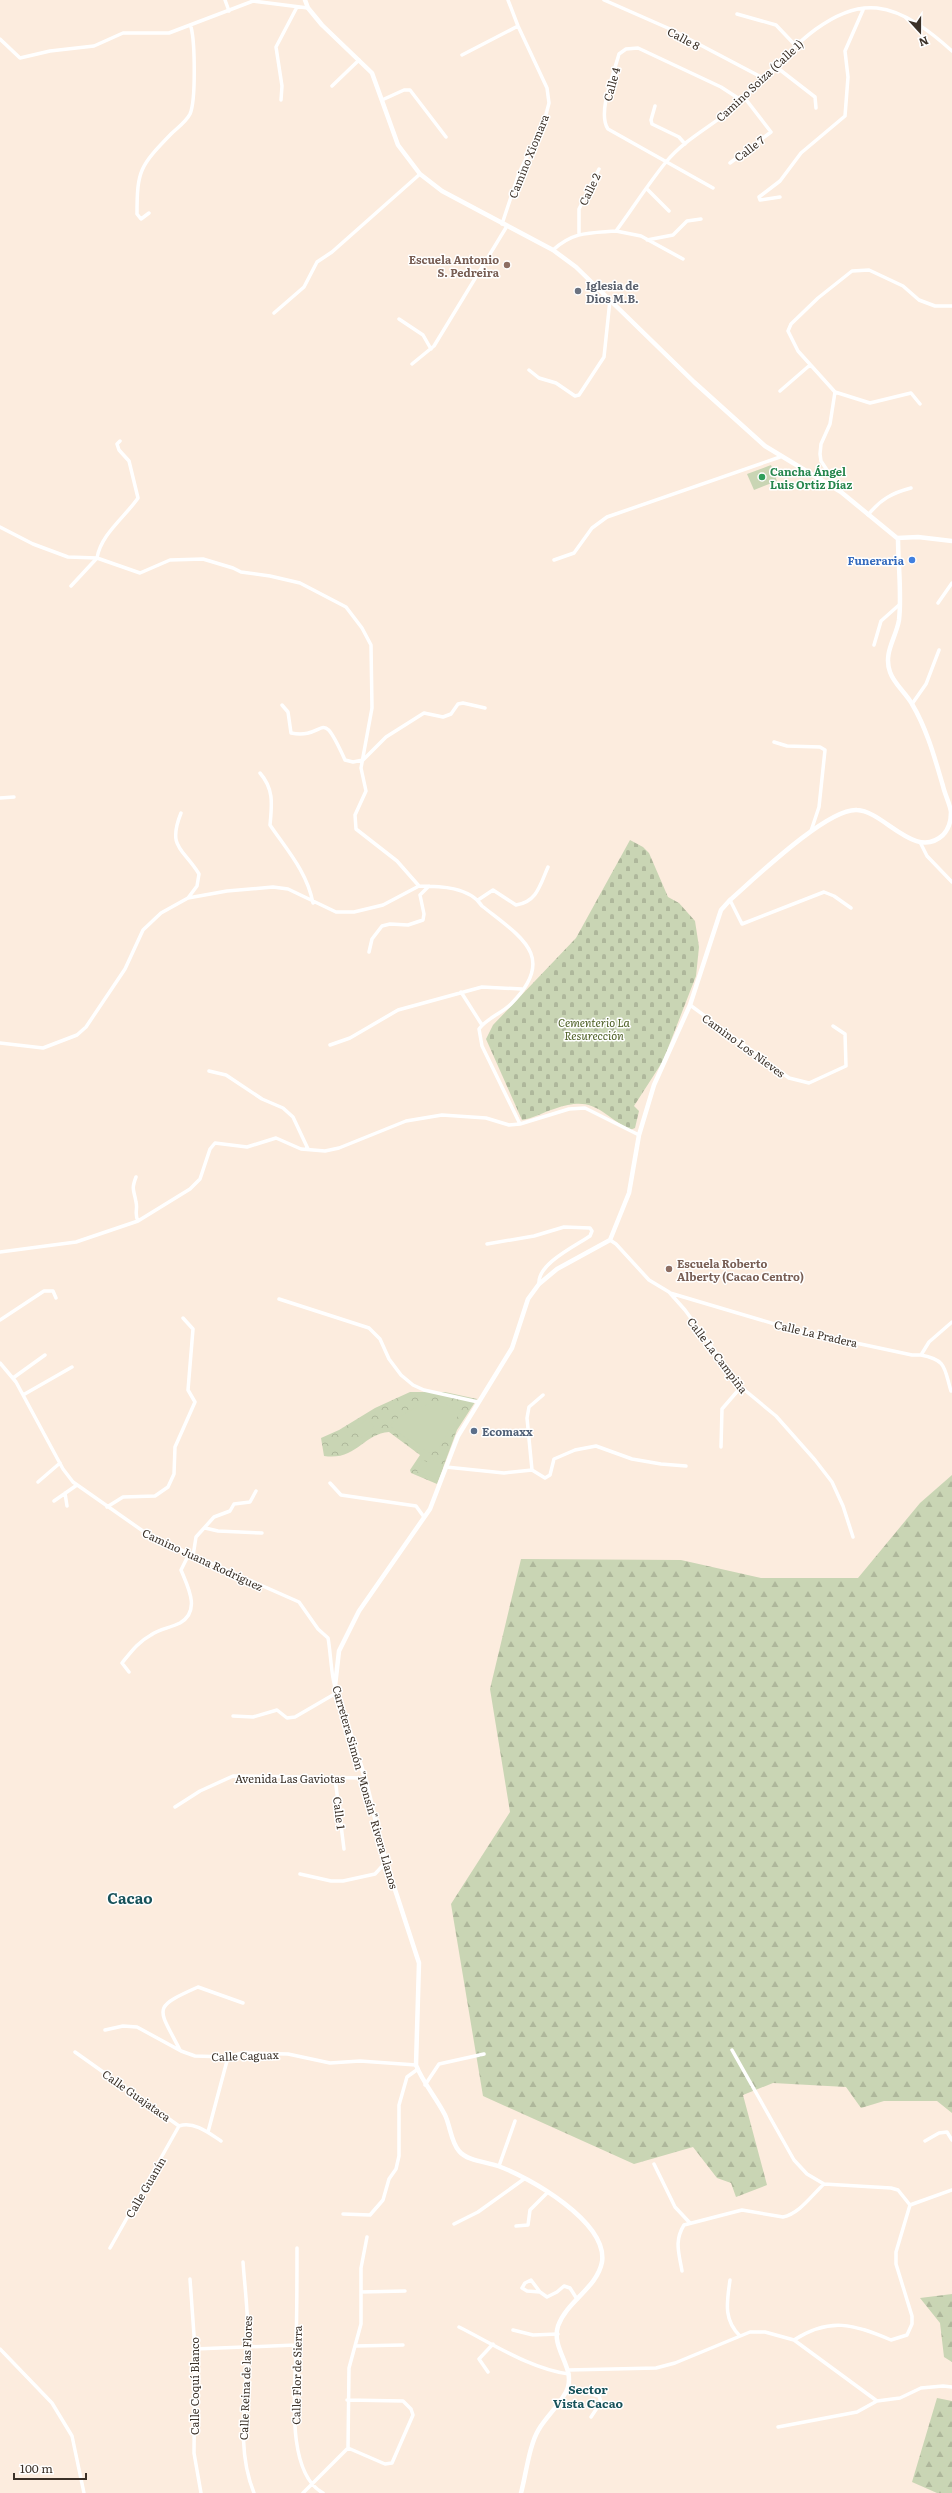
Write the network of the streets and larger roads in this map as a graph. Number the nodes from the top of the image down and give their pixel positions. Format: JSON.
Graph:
{"nodes":[{"id":1,"x":225,"y":0,"type":"edge"},
{"id":2,"x":304,"y":0,"type":"edge"},
{"id":3,"x":508,"y":0,"type":"edge"},
{"id":4,"x":605,"y":0,"type":"edge"},
{"id":5,"x":253,"y":1,"type":"edge"},
{"id":6,"x":297,"y":7,"type":"junction"},
{"id":7,"x":308,"y":8,"type":"junction"},
{"id":8,"x":863,"y":10,"type":"junction"},
{"id":9,"x":229,"y":11,"type":"junction"},
{"id":10,"x":737,"y":14,"type":"dead end"},
{"id":11,"x":518,"y":26,"type":"junction"},
{"id":12,"x":191,"y":27,"type":"junction"},
{"id":13,"x":0,"y":40,"type":"edge"},
{"id":14,"x":795,"y":45,"type":"junction"},
{"id":15,"x":952,"y":51,"type":"edge"},
{"id":16,"x":462,"y":55,"type":"dead end"},
{"id":17,"x":359,"y":60,"type":"junction"},
{"id":18,"x":775,"y":66,"type":"junction"},
{"id":19,"x":763,"y":78,"type":"junction"},
{"id":20,"x":332,"y":86,"type":"dead end"},
{"id":21,"x":742,"y":99,"type":"junction"},
{"id":22,"x":281,"y":100,"type":"dead end"},
{"id":23,"x":382,"y":100,"type":"junction"},
{"id":24,"x":654,"y":106,"type":"dead end"},
{"id":25,"x":816,"y":108,"type":"dead end"},
{"id":26,"x":446,"y":137,"type":"dead end"},
{"id":27,"x":685,"y":144,"type":"junction"},
{"id":28,"x":666,"y":162,"type":"junction"},
{"id":29,"x":730,"y":163,"type":"dead end"},
{"id":30,"x":599,"y":169,"type":"dead end"},
{"id":31,"x":420,"y":174,"type":"junction"},
{"id":32,"x":713,"y":188,"type":"dead end"},
{"id":33,"x":647,"y":189,"type":"junction"},
{"id":34,"x":780,"y":197,"type":"dead end"},
{"id":35,"x":669,"y":211,"type":"dead end"},
{"id":36,"x":149,"y":213,"type":"dead end"},
{"id":37,"x":701,"y":219,"type":"dead end"},
{"id":38,"x":504,"y":225,"type":"junction"},
{"id":39,"x":616,"y":231,"type":"junction"},
{"id":40,"x":579,"y":234,"type":"junction"},
{"id":41,"x":647,"y":240,"type":"junction"},
{"id":42,"x":553,"y":250,"type":"junction"},
{"id":43,"x":682,"y":259,"type":"dead end"},
{"id":44,"x":610,"y":300,"type":"junction"},
{"id":45,"x":952,"y":306,"type":"edge"},
{"id":46,"x":274,"y":313,"type":"dead end"},
{"id":47,"x":400,"y":319,"type":"dead end"},
{"id":48,"x":431,"y":349,"type":"junction"},
{"id":49,"x":412,"y":364,"type":"dead end"},
{"id":50,"x":810,"y":364,"type":"junction"},
{"id":51,"x":529,"y":370,"type":"dead end"},
{"id":52,"x":780,"y":391,"type":"dead end"},
{"id":53,"x":835,"y":392,"type":"junction"},
{"id":54,"x":920,"y":404,"type":"dead end"},
{"id":55,"x":120,"y":441,"type":"dead end"},
{"id":56,"x":780,"y":457,"type":"junction"},
{"id":57,"x":911,"y":488,"type":"dead end"},
{"id":58,"x":841,"y":492,"type":"junction"},
{"id":59,"x":868,"y":514,"type":"junction"},
{"id":60,"x":0,"y":527,"type":"edge"},
{"id":61,"x":898,"y":538,"type":"junction"},
{"id":62,"x":952,"y":541,"type":"edge"},
{"id":63,"x":97,"y":558,"type":"junction"},
{"id":64,"x":554,"y":560,"type":"dead end"},
{"id":65,"x":952,"y":584,"type":"edge"},
{"id":66,"x":70,"y":586,"type":"dead end"},
{"id":67,"x":938,"y":603,"type":"dead end"},
{"id":68,"x":899,"y":605,"type":"junction"},
{"id":69,"x":874,"y":645,"type":"dead end"},
{"id":70,"x":939,"y":650,"type":"dead end"},
{"id":71,"x":912,"y":704,"type":"junction"},
{"id":72,"x":282,"y":705,"type":"dead end"},
{"id":73,"x":485,"y":708,"type":"dead end"},
{"id":74,"x":774,"y":742,"type":"dead end"},
{"id":75,"x":362,"y":760,"type":"junction"},
{"id":76,"x":260,"y":773,"type":"dead end"},
{"id":77,"x":14,"y":797,"type":"dead end"},
{"id":78,"x":0,"y":798,"type":"edge"},
{"id":79,"x":181,"y":813,"type":"dead end"},
{"id":80,"x":811,"y":831,"type":"junction"},
{"id":81,"x":920,"y":842,"type":"junction"},
{"id":82,"x":548,"y":867,"type":"dead end"},
{"id":83,"x":952,"y":882,"type":"edge"},
{"id":84,"x":419,"y":886,"type":"junction"},
{"id":85,"x":429,"y":886,"type":"junction"},
{"id":86,"x":188,"y":898,"type":"junction"},
{"id":87,"x":478,"y":900,"type":"junction"},
{"id":88,"x":730,"y":900,"type":"junction"},
{"id":89,"x":313,"y":903,"type":"junction"},
{"id":90,"x":852,"y":908,"type":"dead end"},
{"id":91,"x":369,"y":952,"type":"dead end"},
{"id":92,"x":522,"y":989,"type":"junction"},
{"id":93,"x":461,"y":992,"type":"junction"},
{"id":94,"x":690,"y":1005,"type":"junction"},
{"id":95,"x":482,"y":1025,"type":"junction"},
{"id":96,"x":834,"y":1026,"type":"dead end"},
{"id":97,"x":0,"y":1043,"type":"edge"},
{"id":98,"x":330,"y":1045,"type":"dead end"},
{"id":99,"x":209,"y":1071,"type":"dead end"},
{"id":100,"x":520,"y":1124,"type":"junction"},
{"id":101,"x":639,"y":1135,"type":"junction"},
{"id":102,"x":308,"y":1149,"type":"junction"},
{"id":103,"x":136,"y":1177,"type":"dead end"},
{"id":104,"x":138,"y":1221,"type":"junction"},
{"id":105,"x":610,"y":1240,"type":"junction"},
{"id":106,"x":487,"y":1244,"type":"dead end"},
{"id":107,"x":0,"y":1252,"type":"edge"},
{"id":108,"x":539,"y":1284,"type":"junction"},
{"id":109,"x":669,"y":1292,"type":"junction"},
{"id":110,"x":56,"y":1298,"type":"dead end"},
{"id":111,"x":279,"y":1299,"type":"dead end"},
{"id":112,"x":183,"y":1318,"type":"dead end"},
{"id":113,"x":0,"y":1320,"type":"edge"},
{"id":114,"x":952,"y":1322,"type":"edge"},
{"id":115,"x":921,"y":1355,"type":"junction"},
{"id":116,"x":45,"y":1356,"type":"dead end"},
{"id":117,"x":0,"y":1363,"type":"edge"},
{"id":118,"x":72,"y":1367,"type":"dead end"},
{"id":119,"x":13,"y":1378,"type":"junction"},
{"id":120,"x":741,"y":1387,"type":"junction"},
{"id":121,"x":950,"y":1391,"type":"dead end"},
{"id":122,"x":23,"y":1395,"type":"junction"},
{"id":123,"x":543,"y":1395,"type":"dead end"},
{"id":124,"x":478,"y":1402,"type":"junction"},
{"id":125,"x":721,"y":1447,"type":"dead end"},
{"id":126,"x":60,"y":1463,"type":"junction"},
{"id":127,"x":686,"y":1466,"type":"dead end"},
{"id":128,"x":446,"y":1467,"type":"junction"},
{"id":129,"x":532,"y":1470,"type":"junction"},
{"id":130,"x":38,"y":1482,"type":"dead end"},
{"id":131,"x":330,"y":1483,"type":"dead end"},
{"id":132,"x":77,"y":1485,"type":"junction"},
{"id":133,"x":256,"y":1491,"type":"dead end"},
{"id":134,"x":65,"y":1493,"type":"junction"},
{"id":135,"x":54,"y":1501,"type":"dead end"},
{"id":136,"x":67,"y":1506,"type":"dead end"},
{"id":137,"x":107,"y":1507,"type":"junction"},
{"id":138,"x":424,"y":1517,"type":"junction"},
{"id":139,"x":205,"y":1528,"type":"junction"},
{"id":140,"x":262,"y":1533,"type":"dead end"},
{"id":141,"x":853,"y":1537,"type":"dead end"},
{"id":142,"x":188,"y":1554,"type":"junction"},
{"id":143,"x":193,"y":1556,"type":"junction"},
{"id":144,"x":129,"y":1672,"type":"dead end"},
{"id":145,"x":335,"y":1686,"type":"junction"},
{"id":146,"x":338,"y":1692,"type":"junction"},
{"id":147,"x":233,"y":1716,"type":"dead end"},
{"id":148,"x":335,"y":1778,"type":"junction"},
{"id":149,"x":365,"y":1778,"type":"junction"},
{"id":150,"x":175,"y":1807,"type":"dead end"},
{"id":151,"x":344,"y":1849,"type":"dead end"},
{"id":152,"x":386,"y":1862,"type":"junction"},
{"id":153,"x":300,"y":1874,"type":"dead end"},
{"id":154,"x":243,"y":2003,"type":"dead end"},
{"id":155,"x":105,"y":2030,"type":"dead end"},
{"id":156,"x":732,"y":2050,"type":"dead end"},
{"id":157,"x":181,"y":2051,"type":"junction"},
{"id":158,"x":75,"y":2052,"type":"dead end"},
{"id":159,"x":484,"y":2054,"type":"dead end"},
{"id":160,"x":228,"y":2057,"type":"junction"},
{"id":161,"x":417,"y":2067,"type":"junction"},
{"id":162,"x":425,"y":2085,"type":"junction"},
{"id":163,"x":515,"y":2121,"type":"dead end"},
{"id":164,"x":180,"y":2126,"type":"junction"},
{"id":165,"x":208,"y":2132,"type":"junction"},
{"id":166,"x":952,"y":2140,"type":"edge"},
{"id":167,"x":221,"y":2141,"type":"dead end"},
{"id":168,"x":925,"y":2141,"type":"dead end"},
{"id":169,"x":654,"y":2164,"type":"dead end"},
{"id":170,"x":499,"y":2166,"type":"junction"},
{"id":171,"x":524,"y":2179,"type":"junction"},
{"id":172,"x":824,"y":2184,"type":"junction"},
{"id":173,"x":952,"y":2190,"type":"edge"},
{"id":174,"x":548,"y":2192,"type":"junction"},
{"id":175,"x":910,"y":2204,"type":"junction"},
{"id":176,"x":343,"y":2214,"type":"dead end"},
{"id":177,"x":690,"y":2223,"type":"junction"},
{"id":178,"x":454,"y":2224,"type":"dead end"},
{"id":179,"x":516,"y":2226,"type":"dead end"},
{"id":180,"x":367,"y":2237,"type":"dead end"},
{"id":181,"x":110,"y":2248,"type":"dead end"},
{"id":182,"x":297,"y":2248,"type":"dead end"},
{"id":183,"x":243,"y":2262,"type":"dead end"},
{"id":184,"x":682,"y":2271,"type":"dead end"},
{"id":185,"x":190,"y":2279,"type":"dead end"},
{"id":186,"x":730,"y":2280,"type":"dead end"},
{"id":187,"x":405,"y":2291,"type":"dead end"},
{"id":188,"x":361,"y":2292,"type":"junction"},
{"id":189,"x":540,"y":2292,"type":"junction"},
{"id":190,"x":577,"y":2299,"type":"junction"},
{"id":191,"x":459,"y":2328,"type":"dead end"},
{"id":192,"x":513,"y":2330,"type":"dead end"},
{"id":193,"x":558,"y":2334,"type":"junction"},
{"id":194,"x":740,"y":2336,"type":"junction"},
{"id":195,"x":794,"y":2340,"type":"junction"},
{"id":196,"x":493,"y":2344,"type":"junction"},
{"id":197,"x":296,"y":2345,"type":"junction"},
{"id":198,"x":403,"y":2345,"type":"dead end"},
{"id":199,"x":356,"y":2346,"type":"junction"},
{"id":200,"x":248,"y":2347,"type":"junction"},
{"id":201,"x":0,"y":2349,"type":"edge"},
{"id":202,"x":195,"y":2349,"type":"junction"},
{"id":203,"x":488,"y":2372,"type":"dead end"},
{"id":204,"x":568,"y":2372,"type":"junction"},
{"id":205,"x":952,"y":2387,"type":"edge"},
{"id":206,"x":568,"y":2388,"type":"junction"},
{"id":207,"x":347,"y":2400,"type":"junction"},
{"id":208,"x":877,"y":2401,"type":"junction"},
{"id":209,"x":591,"y":2417,"type":"dead end"},
{"id":210,"x":778,"y":2427,"type":"dead end"},
{"id":211,"x":348,"y":2448,"type":"junction"},
{"id":212,"x":312,"y":2485,"type":"junction"},
{"id":213,"x":84,"y":2493,"type":"edge"},
{"id":214,"x":201,"y":2493,"type":"edge"},
{"id":215,"x":254,"y":2493,"type":"edge"},
{"id":216,"x":303,"y":2493,"type":"edge"},
{"id":217,"x":323,"y":2493,"type":"edge"},
{"id":218,"x":521,"y":2493,"type":"edge"}],
"edges":[{"from":1,"to":9,"type":"street"},
{"from":2,"to":7,"type":"street"},
{"from":3,"to":11,"type":"street","name":"Camino Xiomara"},
{"from":4,"to":19,"type":"street","name":"Calle 8"},
{"from":5,"to":6,"type":"street"},
{"from":5,"to":9,"type":"street"},
{"from":6,"to":7,"type":"street"},
{"from":6,"to":22,"type":"street"},
{"from":7,"to":17,"type":"street"},
{"from":8,"to":14,"type":"street","name":"Camino Soiza (Calle 1)"},
{"from":8,"to":15,"type":"street","name":"Camino Soiza (Calle 1)"},
{"from":8,"to":34,"type":"street"},
{"from":9,"to":12,"type":"street"},
{"from":10,"to":14,"type":"street"},
{"from":11,"to":16,"type":"street"},
{"from":11,"to":38,"type":"street","name":"Camino Xiomara"},
{"from":12,"to":13,"type":"street"},
{"from":12,"to":36,"type":"street"},
{"from":14,"to":18,"type":"street","name":"Camino Soiza (Calle 1)"},
{"from":17,"to":20,"type":"street"},
{"from":17,"to":23,"type":"street"},
{"from":18,"to":19,"type":"street","name":"Camino Soiza (Calle 1)"},
{"from":18,"to":25,"type":"street"},
{"from":19,"to":21,"type":"street","name":"Camino Soiza (Calle 1)"},
{"from":21,"to":27,"type":"street","name":"Camino Soiza (Calle 1)"},
{"from":21,"to":28,"type":"street","name":"Calle 4"},
{"from":21,"to":29,"type":"street","name":"Calle 7"},
{"from":23,"to":26,"type":"street"},
{"from":23,"to":31,"type":"street"},
{"from":24,"to":27,"type":"street"},
{"from":27,"to":28,"type":"street","name":"Camino Soiza (Calle 1)"},
{"from":28,"to":32,"type":"street","name":"Calle 4"},
{"from":28,"to":33,"type":"street","name":"Camino Soiza (Calle 1)"},
{"from":30,"to":40,"type":"street","name":"Calle 2"},
{"from":31,"to":38,"type":"street"},
{"from":31,"to":46,"type":"street"},
{"from":33,"to":35,"type":"street"},
{"from":33,"to":39,"type":"street","name":"Camino Soiza (Calle 1)"},
{"from":37,"to":41,"type":"street"},
{"from":38,"to":42,"type":"street"},
{"from":38,"to":48,"type":"street","name":"Camino Xiomara"},
{"from":39,"to":40,"type":"street"},
{"from":39,"to":41,"type":"street"},
{"from":40,"to":42,"type":"street"},
{"from":41,"to":43,"type":"street"},
{"from":42,"to":44,"type":"street"},
{"from":44,"to":51,"type":"street"},
{"from":44,"to":56,"type":"street"},
{"from":45,"to":50,"type":"street"},
{"from":47,"to":48,"type":"street"},
{"from":48,"to":49,"type":"street","name":"Camino Xiomara"},
{"from":50,"to":52,"type":"street"},
{"from":50,"to":53,"type":"street"},
{"from":53,"to":54,"type":"street"},
{"from":53,"to":58,"type":"street"},
{"from":55,"to":63,"type":"street"},
{"from":56,"to":58,"type":"street"},
{"from":56,"to":64,"type":"street"},
{"from":57,"to":59,"type":"street"},
{"from":58,"to":59,"type":"street"},
{"from":59,"to":61,"type":"street"},
{"from":60,"to":63,"type":"street"},
{"from":61,"to":62,"type":"street"},
{"from":61,"to":68,"type":"street"},
{"from":63,"to":66,"type":"street"},
{"from":63,"to":75,"type":"street"},
{"from":65,"to":67,"type":"street"},
{"from":68,"to":69,"type":"street"},
{"from":68,"to":71,"type":"street"},
{"from":70,"to":71,"type":"street"},
{"from":71,"to":81,"type":"street"},
{"from":72,"to":75,"type":"street"},
{"from":73,"to":75,"type":"street"},
{"from":74,"to":80,"type":"street"},
{"from":75,"to":84,"type":"street"},
{"from":76,"to":89,"type":"street"},
{"from":77,"to":78,"type":"street"},
{"from":79,"to":86,"type":"street"},
{"from":80,"to":81,"type":"street"},
{"from":80,"to":88,"type":"street"},
{"from":81,"to":83,"type":"street"},
{"from":82,"to":87,"type":"street"},
{"from":84,"to":85,"type":"street"},
{"from":84,"to":89,"type":"street"},
{"from":85,"to":87,"type":"street"},
{"from":85,"to":91,"type":"street"},
{"from":86,"to":89,"type":"street"},
{"from":86,"to":97,"type":"street"},
{"from":87,"to":92,"type":"street"},
{"from":88,"to":90,"type":"street"},
{"from":88,"to":94,"type":"street"},
{"from":92,"to":93,"type":"street"},
{"from":92,"to":95,"type":"street"},
{"from":93,"to":95,"type":"street"},
{"from":93,"to":98,"type":"street"},
{"from":94,"to":96,"type":"street","name":"Camino Los Nieves"},
{"from":94,"to":101,"type":"street"},
{"from":95,"to":100,"type":"street"},
{"from":99,"to":102,"type":"street"},
{"from":100,"to":101,"type":"street"},
{"from":100,"to":102,"type":"street"},
{"from":101,"to":105,"type":"street"},
{"from":102,"to":104,"type":"street"},
{"from":103,"to":104,"type":"street"},
{"from":104,"to":107,"type":"street"},
{"from":105,"to":108,"type":"street","name":"Carretera Simón \"Monsín\" Rivera Llanos"},
{"from":105,"to":109,"type":"street","name":"Calle La Campiña"},
{"from":106,"to":108,"type":"street"},
{"from":108,"to":124,"type":"street","name":"Carretera Simón \"Monsín\" Rivera Llanos"},
{"from":109,"to":115,"type":"street","name":"Calle La Pradera"},
{"from":109,"to":120,"type":"street","name":"Calle La Campiña"},
{"from":110,"to":113,"type":"street"},
{"from":111,"to":124,"type":"street"},
{"from":112,"to":137,"type":"street"},
{"from":114,"to":115,"type":"street"},
{"from":115,"to":121,"type":"street","name":"Calle La Pradera"},
{"from":116,"to":119,"type":"street"},
{"from":117,"to":119,"type":"street","name":"Camino Juana Rodríguez"},
{"from":118,"to":122,"type":"street"},
{"from":119,"to":122,"type":"street","name":"Camino Juana Rodríguez"},
{"from":120,"to":125,"type":"street"},
{"from":120,"to":141,"type":"street","name":"Calle La Campiña"},
{"from":122,"to":126,"type":"street","name":"Camino Juana Rodríguez"},
{"from":123,"to":129,"type":"street"},
{"from":124,"to":128,"type":"street","name":"Carretera Simón \"Monsín\" Rivera Llanos"},
{"from":126,"to":130,"type":"street"},
{"from":126,"to":132,"type":"street","name":"Camino Juana Rodríguez"},
{"from":127,"to":129,"type":"street"},
{"from":128,"to":129,"type":"street"},
{"from":128,"to":138,"type":"street","name":"Carretera Simón \"Monsín\" Rivera Llanos"},
{"from":131,"to":138,"type":"street"},
{"from":132,"to":134,"type":"street"},
{"from":132,"to":137,"type":"street","name":"Camino Juana Rodríguez"},
{"from":133,"to":139,"type":"street"},
{"from":134,"to":135,"type":"street"},
{"from":134,"to":136,"type":"street"},
{"from":137,"to":142,"type":"street","name":"Camino Juana Rodríguez"},
{"from":138,"to":145,"type":"street","name":"Carretera Simón \"Monsín\" Rivera Llanos"},
{"from":139,"to":140,"type":"street"},
{"from":139,"to":143,"type":"street"},
{"from":142,"to":143,"type":"street","name":"Camino Juana Rodríguez"},
{"from":142,"to":144,"type":"street"},
{"from":143,"to":145,"type":"street","name":"Camino Juana Rodríguez"},
{"from":145,"to":146,"type":"street","name":"Carretera Simón \"Monsín\" Rivera Llanos"},
{"from":146,"to":147,"type":"street"},
{"from":146,"to":149,"type":"street","name":"Carretera Simón \"Monsín\" Rivera Llanos"},
{"from":148,"to":149,"type":"street","name":"Avenida Las Gaviotas"},
{"from":148,"to":150,"type":"street","name":"Avenida Las Gaviotas"},
{"from":148,"to":151,"type":"street","name":"Calle 1"},
{"from":149,"to":152,"type":"street","name":"Carretera Simón \"Monsín\" Rivera Llanos"},
{"from":152,"to":153,"type":"street"},
{"from":152,"to":161,"type":"street","name":"Carretera Simón \"Monsín\" Rivera Llanos"},
{"from":154,"to":157,"type":"street"},
{"from":155,"to":157,"type":"street","name":"Calle Caguax"},
{"from":156,"to":172,"type":"street"},
{"from":157,"to":160,"type":"street","name":"Calle Caguax"},
{"from":158,"to":164,"type":"street","name":"Calle Guajataca"},
{"from":159,"to":162,"type":"street"},
{"from":160,"to":161,"type":"street","name":"Calle Caguax"},
{"from":160,"to":165,"type":"street"},
{"from":161,"to":162,"type":"street","name":"Carretera Simón \"Monsín\" Rivera Llanos"},
{"from":161,"to":176,"type":"street"},
{"from":162,"to":170,"type":"street","name":"Carretera Simón \"Monsín\" Rivera Llanos"},
{"from":163,"to":170,"type":"street"},
{"from":164,"to":165,"type":"street","name":"Calle Guajataca"},
{"from":164,"to":181,"type":"street","name":"Calle Guanín"},
{"from":165,"to":167,"type":"street","name":"Calle Guajataca"},
{"from":166,"to":168,"type":"street"},
{"from":169,"to":177,"type":"street"},
{"from":170,"to":171,"type":"street","name":"Carretera Simón \"Monsín\" Rivera Llanos"},
{"from":171,"to":174,"type":"street","name":"Carretera Simón \"Monsín\" Rivera Llanos"},
{"from":171,"to":178,"type":"street"},
{"from":172,"to":175,"type":"street"},
{"from":172,"to":177,"type":"street"},
{"from":173,"to":175,"type":"street"},
{"from":174,"to":179,"type":"street"},
{"from":174,"to":190,"type":"street","name":"Carretera Simón \"Monsín\" Rivera Llanos"},
{"from":175,"to":195,"type":"street"},
{"from":177,"to":184,"type":"street"},
{"from":180,"to":188,"type":"street"},
{"from":182,"to":197,"type":"street","name":"Calle Flor de Sierra"},
{"from":183,"to":200,"type":"street","name":"Calle Reina de las Flores"},
{"from":185,"to":202,"type":"street","name":"Calle Coquí Blanco"},
{"from":186,"to":194,"type":"street"},
{"from":187,"to":188,"type":"street"},
{"from":188,"to":199,"type":"street"},
{"from":189,"to":189,"type":"street"},
{"from":189,"to":190,"type":"street"},
{"from":190,"to":193,"type":"street","name":"Carretera Simón \"Monsín\" Rivera Llanos"},
{"from":191,"to":196,"type":"street"},
{"from":192,"to":193,"type":"street"},
{"from":193,"to":204,"type":"street","name":"Carretera Simón \"Monsín\" Rivera Llanos"},
{"from":194,"to":195,"type":"street"},
{"from":194,"to":204,"type":"street"},
{"from":195,"to":208,"type":"street"},
{"from":196,"to":203,"type":"street"},
{"from":196,"to":204,"type":"street"},
{"from":197,"to":200,"type":"street"},
{"from":197,"to":212,"type":"street","name":"Calle Flor de Sierra"},
{"from":198,"to":199,"type":"street"},
{"from":199,"to":207,"type":"street"},
{"from":200,"to":202,"type":"street"},
{"from":200,"to":215,"type":"street","name":"Calle Reina de las Flores"},
{"from":201,"to":213,"type":"street"},
{"from":202,"to":214,"type":"street","name":"Calle Coquí Blanco"},
{"from":204,"to":206,"type":"street","name":"Carretera Simón \"Monsín\" Rivera Llanos"},
{"from":205,"to":208,"type":"street"},
{"from":206,"to":209,"type":"street"},
{"from":206,"to":218,"type":"street"},
{"from":207,"to":211,"type":"street"},
{"from":207,"to":211,"type":"street"},
{"from":208,"to":210,"type":"street"},
{"from":211,"to":212,"type":"street"},
{"from":212,"to":216,"type":"street"},
{"from":212,"to":217,"type":"street"}]}
